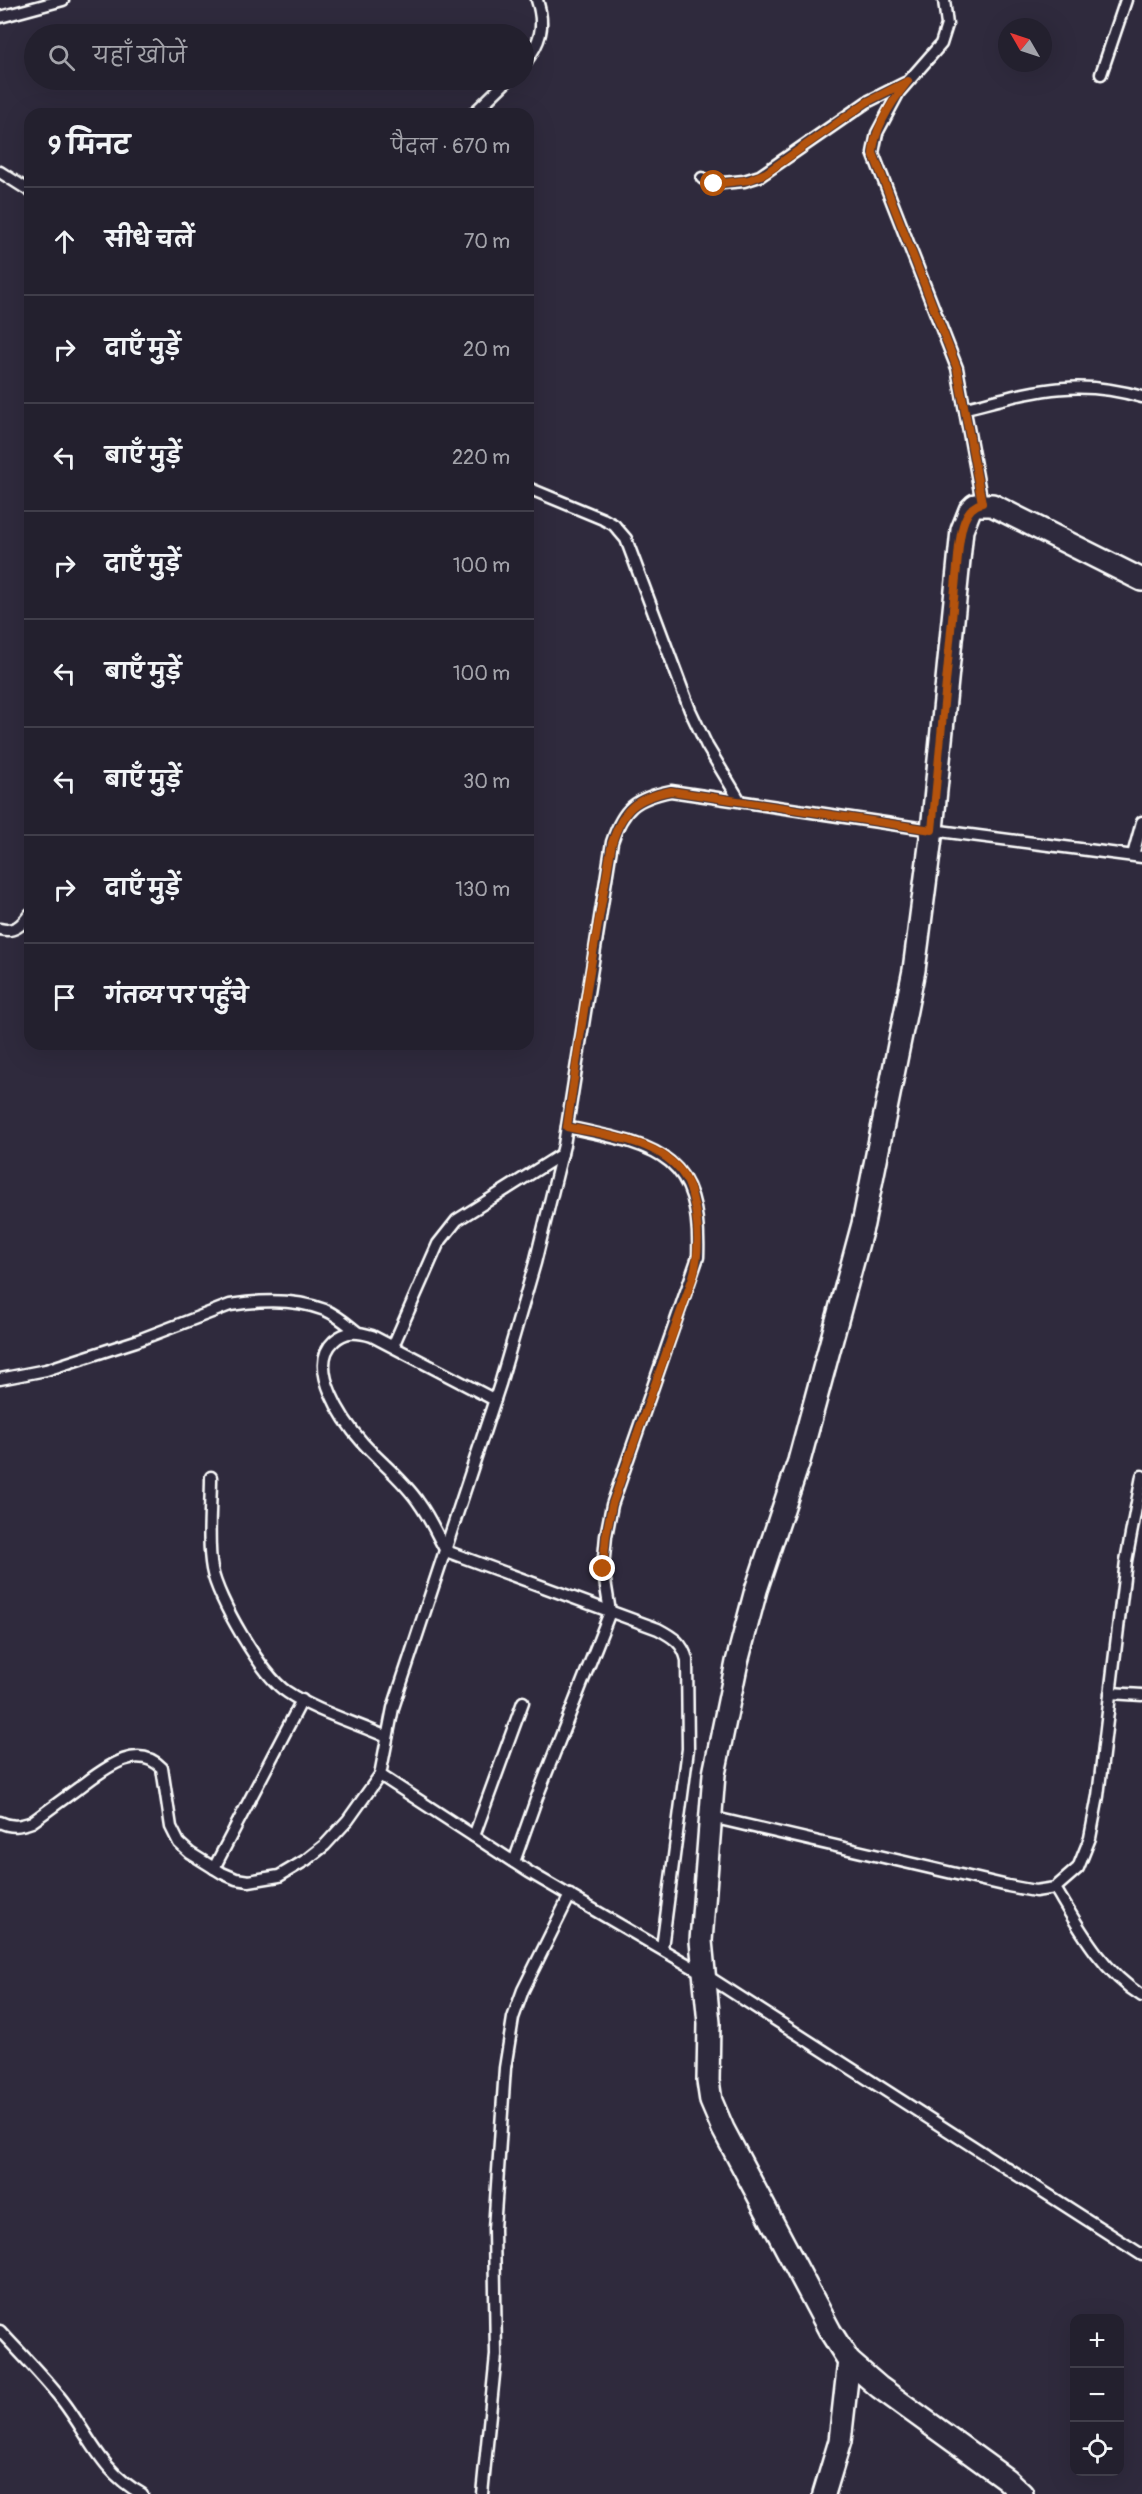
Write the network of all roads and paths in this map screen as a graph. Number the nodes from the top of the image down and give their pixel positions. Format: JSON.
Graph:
{"nodes":[{"id":1,"x":63,"y":0,"type":"edge"},
{"id":2,"x":537,"y":0,"type":"edge"},
{"id":3,"x":944,"y":0,"type":"edge"},
{"id":4,"x":1126,"y":0,"type":"edge"},
{"id":5,"x":0,"y":17,"type":"edge"},
{"id":6,"x":534,"y":51,"type":"edge"},
{"id":7,"x":1101,"y":74,"type":"dead end"},
{"id":8,"x":908,"y":81,"type":"junction"},
{"id":9,"x":498,"y":90,"type":"edge"},
{"id":10,"x":479,"y":108,"type":"edge"},
{"id":11,"x":0,"y":172,"type":"edge"},
{"id":12,"x":702,"y":178,"type":"dead end"},
{"id":13,"x":24,"y":187,"type":"edge"},
{"id":14,"x":1142,"y":398,"type":"edge"},
{"id":15,"x":966,"y":408,"type":"junction"},
{"id":16,"x":534,"y":490,"type":"edge"},
{"id":17,"x":982,"y":503,"type":"junction"},
{"id":18,"x":1142,"y":580,"type":"edge"},
{"id":19,"x":740,"y":801,"type":"junction"},
{"id":20,"x":1142,"y":822,"type":"edge"},
{"id":21,"x":932,"y":830,"type":"junction"},
{"id":22,"x":1138,"y":856,"type":"edge"},
{"id":23,"x":24,"y":921,"type":"edge"},
{"id":24,"x":0,"y":929,"type":"edge"},
{"id":25,"x":567,"y":1127,"type":"junction"},
{"id":26,"x":562,"y":1154,"type":"junction"},
{"id":27,"x":357,"y":1332,"type":"junction"},
{"id":28,"x":393,"y":1346,"type":"junction"},
{"id":29,"x":0,"y":1379,"type":"edge"},
{"id":30,"x":495,"y":1400,"type":"junction"},
{"id":31,"x":1142,"y":1476,"type":"edge"},
{"id":32,"x":210,"y":1477,"type":"dead end"},
{"id":33,"x":446,"y":1551,"type":"junction"},
{"id":34,"x":610,"y":1612,"type":"junction"},
{"id":35,"x":1110,"y":1693,"type":"junction"},
{"id":36,"x":1142,"y":1695,"type":"edge"},
{"id":37,"x":302,"y":1700,"type":"junction"},
{"id":38,"x":523,"y":1702,"type":"dead end"},
{"id":39,"x":387,"y":1737,"type":"junction"},
{"id":40,"x":380,"y":1775,"type":"junction"},
{"id":41,"x":711,"y":1817,"type":"junction"},
{"id":42,"x":0,"y":1822,"type":"edge"},
{"id":43,"x":474,"y":1836,"type":"junction"},
{"id":44,"x":514,"y":1862,"type":"junction"},
{"id":45,"x":214,"y":1868,"type":"junction"},
{"id":46,"x":1055,"y":1888,"type":"junction"},
{"id":47,"x":570,"y":1895,"type":"junction"},
{"id":48,"x":662,"y":1948,"type":"junction"},
{"id":49,"x":704,"y":1974,"type":"junction"},
{"id":50,"x":1142,"y":1996,"type":"edge"},
{"id":51,"x":1142,"y":2255,"type":"edge"},
{"id":52,"x":0,"y":2331,"type":"edge"},
{"id":53,"x":849,"y":2361,"type":"junction"},
{"id":54,"x":142,"y":2494,"type":"edge"},
{"id":55,"x":482,"y":2494,"type":"edge"},
{"id":56,"x":824,"y":2494,"type":"edge"},
{"id":57,"x":1022,"y":2494,"type":"edge"}],
"edges":[{"from":1,"to":5,"type":"lane"},
{"from":2,"to":6,"type":"lane"},
{"from":3,"to":8,"type":"lane"},
{"from":4,"to":7,"type":"lane"},
{"from":8,"to":12,"type":"lane"},
{"from":8,"to":15,"type":"lane"},
{"from":9,"to":10,"type":"lane"},
{"from":11,"to":13,"type":"lane"},
{"from":14,"to":15,"type":"lane"},
{"from":15,"to":17,"type":"lane"},
{"from":16,"to":19,"type":"lane"},
{"from":17,"to":18,"type":"street"},
{"from":17,"to":21,"type":"street"},
{"from":19,"to":21,"type":"lane"},
{"from":19,"to":25,"type":"lane"},
{"from":20,"to":22,"type":"lane"},
{"from":21,"to":22,"type":"lane"},
{"from":21,"to":41,"type":"street"},
{"from":23,"to":24,"type":"lane"},
{"from":25,"to":26,"type":"lane"},
{"from":25,"to":34,"type":"lane"},
{"from":26,"to":28,"type":"lane"},
{"from":26,"to":30,"type":"lane"},
{"from":27,"to":28,"type":"lane"},
{"from":27,"to":29,"type":"lane"},
{"from":27,"to":33,"type":"lane"},
{"from":28,"to":30,"type":"lane"},
{"from":30,"to":33,"type":"lane"},
{"from":31,"to":35,"type":"lane"},
{"from":32,"to":37,"type":"lane"},
{"from":33,"to":34,"type":"lane"},
{"from":33,"to":39,"type":"lane"},
{"from":34,"to":44,"type":"lane"},
{"from":34,"to":48,"type":"lane"},
{"from":35,"to":36,"type":"lane"},
{"from":35,"to":46,"type":"lane"},
{"from":37,"to":39,"type":"lane"},
{"from":37,"to":45,"type":"lane"},
{"from":38,"to":43,"type":"lane"},
{"from":39,"to":40,"type":"lane"},
{"from":40,"to":43,"type":"lane"},
{"from":40,"to":45,"type":"lane"},
{"from":41,"to":46,"type":"lane"},
{"from":41,"to":49,"type":"street"},
{"from":42,"to":45,"type":"lane"},
{"from":43,"to":44,"type":"lane"},
{"from":44,"to":47,"type":"lane"},
{"from":46,"to":50,"type":"lane"},
{"from":47,"to":48,"type":"lane"},
{"from":47,"to":55,"type":"lane"},
{"from":48,"to":49,"type":"lane"},
{"from":49,"to":51,"type":"lane"},
{"from":49,"to":53,"type":"street"},
{"from":52,"to":54,"type":"lane"},
{"from":53,"to":56,"type":"street"},
{"from":53,"to":57,"type":"street"}]}
